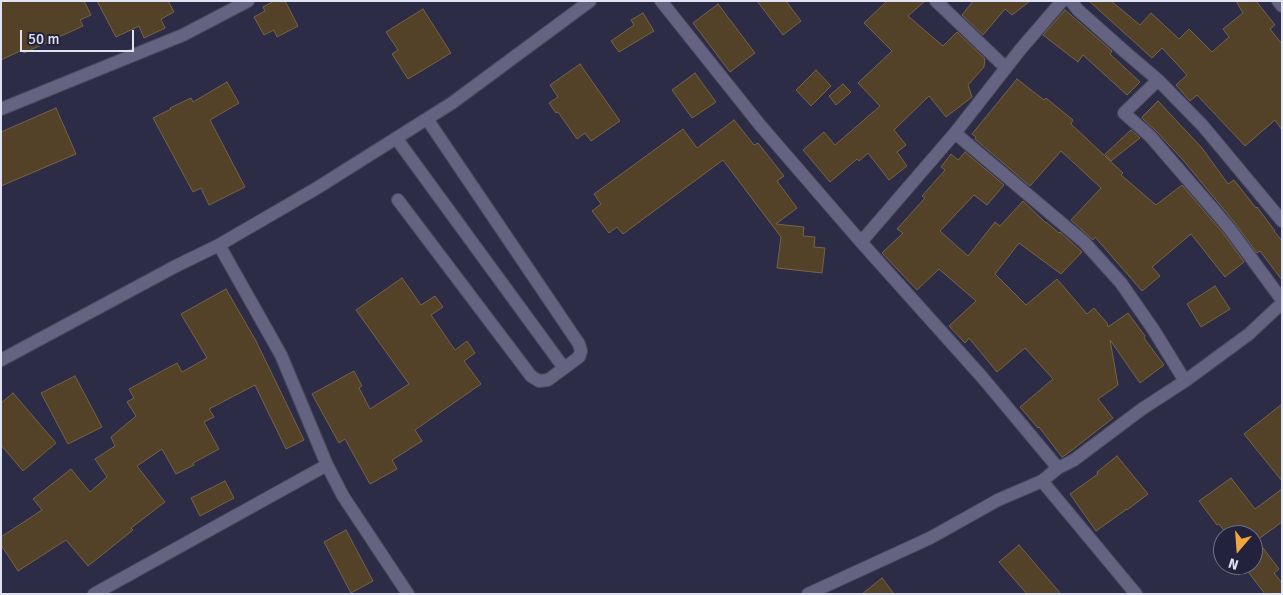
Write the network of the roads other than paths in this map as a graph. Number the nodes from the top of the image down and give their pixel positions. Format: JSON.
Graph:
{"nodes":[{"id":1,"x":248,"y":1,"type":"edge"},
{"id":2,"x":590,"y":1,"type":"edge"},
{"id":3,"x":661,"y":1,"type":"edge"},
{"id":4,"x":936,"y":1,"type":"edge"},
{"id":5,"x":1062,"y":1,"type":"edge"},
{"id":6,"x":1071,"y":1,"type":"edge"},
{"id":7,"x":1278,"y":1,"type":"edge"},
{"id":8,"x":1282,"y":6,"type":"edge"},
{"id":9,"x":1006,"y":68,"type":"junction"},
{"id":10,"x":1158,"y":80,"type":"junction"},
{"id":11,"x":1,"y":109,"type":"edge"},
{"id":12,"x":427,"y":119,"type":"junction"},
{"id":13,"x":956,"y":133,"type":"junction"},
{"id":14,"x":396,"y":138,"type":"junction"},
{"id":15,"x":398,"y":200,"type":"dead end"},
{"id":16,"x":1282,"y":220,"type":"edge"},
{"id":17,"x":861,"y":242,"type":"junction"},
{"id":18,"x":219,"y":245,"type":"junction"},
{"id":19,"x":1282,"y":302,"type":"edge"},
{"id":20,"x":1,"y":360,"type":"edge"},
{"id":21,"x":564,"y":368,"type":"junction"},
{"id":22,"x":1186,"y":381,"type":"junction"},
{"id":23,"x":327,"y":466,"type":"junction"},
{"id":24,"x":1058,"y":468,"type":"junction"},
{"id":25,"x":1042,"y":481,"type":"junction"},
{"id":26,"x":94,"y":594,"type":"edge"},
{"id":27,"x":408,"y":594,"type":"edge"},
{"id":28,"x":808,"y":594,"type":"edge"},
{"id":29,"x":1136,"y":594,"type":"edge"}],
"edges":[{"from":1,"to":11,"type":"street"},
{"from":2,"to":12,"type":"street"},
{"from":3,"to":17,"type":"street"},
{"from":4,"to":9,"type":"street"},
{"from":5,"to":9,"type":"street"},
{"from":6,"to":10,"type":"street"},
{"from":7,"to":8,"type":"street"},
{"from":9,"to":13,"type":"street"},
{"from":10,"to":16,"type":"street"},
{"from":10,"to":19,"type":"street"},
{"from":12,"to":14,"type":"street"},
{"from":12,"to":21,"type":"street"},
{"from":13,"to":17,"type":"street"},
{"from":13,"to":22,"type":"street"},
{"from":14,"to":18,"type":"street"},
{"from":14,"to":21,"type":"street"},
{"from":15,"to":21,"type":"street"},
{"from":17,"to":24,"type":"street"},
{"from":18,"to":20,"type":"street"},
{"from":18,"to":23,"type":"street"},
{"from":19,"to":22,"type":"street"},
{"from":22,"to":24,"type":"street"},
{"from":23,"to":26,"type":"street"},
{"from":23,"to":27,"type":"street"},
{"from":24,"to":25,"type":"street"},
{"from":25,"to":28,"type":"street"},
{"from":25,"to":29,"type":"street"}]}
